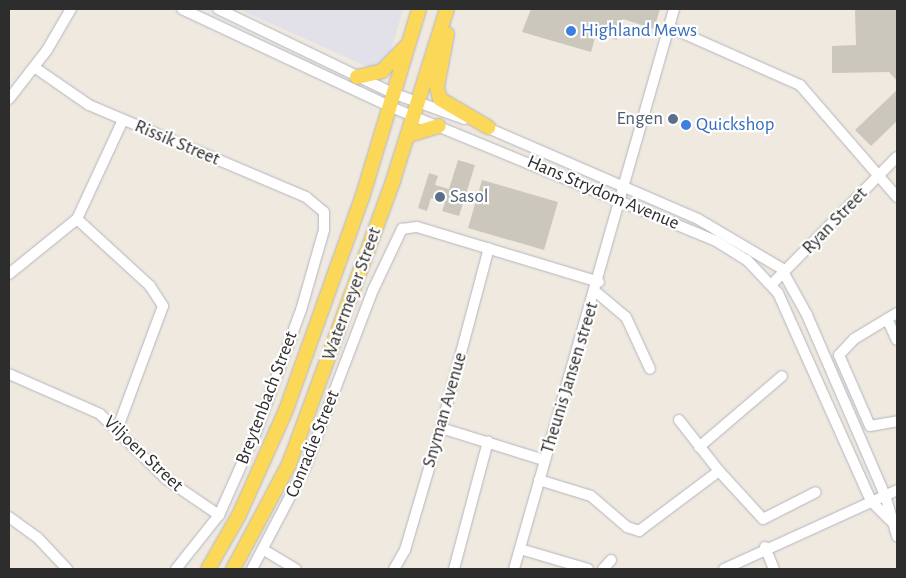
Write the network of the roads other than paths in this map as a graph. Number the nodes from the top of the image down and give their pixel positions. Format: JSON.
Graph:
{"nodes":[{"id":1,"x":71,"y":9,"type":"edge"},
{"id":2,"x":182,"y":9,"type":"edge"},
{"id":3,"x":218,"y":9,"type":"edge"},
{"id":4,"x":419,"y":9,"type":"edge"},
{"id":5,"x":448,"y":9,"type":"edge"},
{"id":6,"x":674,"y":9,"type":"edge"},
{"id":7,"x":669,"y":27,"type":"junction"},
{"id":8,"x":410,"y":39,"type":"junction"},
{"id":9,"x":34,"y":67,"type":"junction"},
{"id":10,"x":357,"y":76,"type":"junction"},
{"id":11,"x":9,"y":99,"type":"edge"},
{"id":12,"x":393,"y":100,"type":"junction"},
{"id":13,"x":419,"y":102,"type":"junction"},
{"id":14,"x":416,"y":116,"type":"junction"},
{"id":15,"x":123,"y":120,"type":"junction"},
{"id":16,"x":439,"y":126,"type":"junction"},
{"id":17,"x":488,"y":127,"type":"junction"},
{"id":18,"x":409,"y":135,"type":"junction"},
{"id":19,"x":897,"y":157,"type":"edge"},
{"id":20,"x":877,"y":177,"type":"junction"},
{"id":21,"x":624,"y":186,"type":"junction"},
{"id":22,"x":897,"y":197,"type":"edge"},
{"id":23,"x":622,"y":200,"type":"junction"},
{"id":24,"x":324,"y":212,"type":"joint"},
{"id":25,"x":77,"y":219,"type":"junction"},
{"id":26,"x":489,"y":248,"type":"junction"},
{"id":27,"x":785,"y":273,"type":"junction"},
{"id":28,"x":9,"y":274,"type":"edge"},
{"id":29,"x":772,"y":284,"type":"junction"},
{"id":30,"x":598,"y":287,"type":"junction"},
{"id":31,"x":897,"y":313,"type":"edge"},
{"id":32,"x":887,"y":319,"type":"junction"},
{"id":33,"x":897,"y":340,"type":"edge"},
{"id":34,"x":650,"y":369,"type":"dead end"},
{"id":35,"x":9,"y":374,"type":"edge"},
{"id":36,"x":782,"y":376,"type":"dead end"},
{"id":37,"x":679,"y":420,"type":"dead end"},
{"id":38,"x":897,"y":421,"type":"edge"},
{"id":39,"x":118,"y":427,"type":"junction"},
{"id":40,"x":441,"y":428,"type":"junction"},
{"id":41,"x":488,"y":440,"type":"junction"},
{"id":42,"x":700,"y":447,"type":"junction"},
{"id":43,"x":544,"y":460,"type":"junction"},
{"id":44,"x":719,"y":472,"type":"junction"},
{"id":45,"x":539,"y":480,"type":"junction"},
{"id":46,"x":863,"y":485,"type":"junction"},
{"id":47,"x":897,"y":490,"type":"edge"},
{"id":48,"x":816,"y":492,"type":"dead end"},
{"id":49,"x":885,"y":495,"type":"junction"},
{"id":50,"x":871,"y":501,"type":"junction"},
{"id":51,"x":850,"y":510,"type":"junction"},
{"id":52,"x":219,"y":515,"type":"junction"},
{"id":53,"x":9,"y":517,"type":"edge"},
{"id":54,"x":891,"y":521,"type":"junction"},
{"id":55,"x":897,"y":536,"type":"edge"},
{"id":56,"x":765,"y":547,"type":"junction"},
{"id":57,"x":520,"y":549,"type":"junction"},
{"id":58,"x":264,"y":550,"type":"junction"},
{"id":59,"x":611,"y":560,"type":"dead end"},
{"id":60,"x":68,"y":569,"type":"edge"},
{"id":61,"x":176,"y":569,"type":"edge"},
{"id":62,"x":208,"y":569,"type":"edge"},
{"id":63,"x":232,"y":569,"type":"edge"},
{"id":64,"x":252,"y":569,"type":"edge"},
{"id":65,"x":296,"y":569,"type":"edge"},
{"id":66,"x":394,"y":569,"type":"edge"},
{"id":67,"x":454,"y":569,"type":"edge"},
{"id":68,"x":514,"y":569,"type":"edge"},
{"id":69,"x":588,"y":569,"type":"edge"},
{"id":70,"x":603,"y":569,"type":"edge"},
{"id":71,"x":724,"y":569,"type":"edge"},
{"id":72,"x":774,"y":569,"type":"edge"}],
"edges":[{"from":1,"to":9,"type":"street"},
{"from":2,"to":12,"type":"street","name":"Hans Strydom Avenue"},
{"from":3,"to":10,"type":"street","name":"Hans Strydom Avenue"},
{"from":4,"to":8,"type":"main road","name":"Watermeyer Street"},
{"from":5,"to":13,"type":"main road","name":"Watermeyer Street"},
{"from":5,"to":17,"type":"main road"},
{"from":6,"to":7,"type":"street","name":"Theunis Jansen street"},
{"from":7,"to":20,"type":"street"},
{"from":7,"to":21,"type":"street","name":"Theunis Jansen street"},
{"from":8,"to":10,"type":"main road"},
{"from":8,"to":12,"type":"main road","name":"Watermeyer Street"},
{"from":9,"to":11,"type":"street"},
{"from":9,"to":15,"type":"street","name":"Rissik Street"},
{"from":10,"to":12,"type":"street","name":"Hans Strydom Avenue"},
{"from":12,"to":13,"type":"street","name":"Hans Strydom Avenue"},
{"from":12,"to":14,"type":"street","name":"Hans Strydom Avenue"},
{"from":12,"to":62,"type":"main road","name":"Watermeyer Street"},
{"from":13,"to":14,"type":"main road","name":"Watermeyer Street"},
{"from":13,"to":17,"type":"street","name":"Hans Strydom Avenue"},
{"from":14,"to":16,"type":"street","name":"Hans Strydom Avenue"},
{"from":14,"to":18,"type":"main road","name":"Watermeyer Street"},
{"from":15,"to":24,"type":"street","name":"Rissik Street"},
{"from":15,"to":25,"type":"street"},
{"from":16,"to":18,"type":"main road"},
{"from":16,"to":23,"type":"street","name":"Hans Strydom Avenue"},
{"from":17,"to":21,"type":"street","name":"Hans Strydom Avenue"},
{"from":18,"to":63,"type":"main road","name":"Watermeyer Street"},
{"from":19,"to":20,"type":"street","name":"Ryan Street"},
{"from":20,"to":22,"type":"street"},
{"from":20,"to":27,"type":"street","name":"Ryan Street"},
{"from":21,"to":23,"type":"street","name":"Theunis Jansen street"},
{"from":21,"to":27,"type":"street","name":"Hans Strydom Avenue"},
{"from":23,"to":29,"type":"street","name":"Hans Strydom Avenue"},
{"from":23,"to":30,"type":"street","name":"Theunis Jansen street"},
{"from":24,"to":52,"type":"street","name":"Breytenbach Street"},
{"from":25,"to":28,"type":"street"},
{"from":25,"to":39,"type":"street"},
{"from":26,"to":30,"type":"street","name":"Conradie Street"},
{"from":26,"to":40,"type":"street","name":"Snyman Avenue"},
{"from":26,"to":58,"type":"street","name":"Conradie Street"},
{"from":27,"to":29,"type":"street","name":"Ryan Street"},
{"from":27,"to":49,"type":"street","name":"Hans Strydom Avenue"},
{"from":29,"to":46,"type":"street","name":"Hans Strydom Avenue"},
{"from":30,"to":34,"type":"street"},
{"from":30,"to":43,"type":"street","name":"Theunis Jansen street"},
{"from":31,"to":32,"type":"street"},
{"from":32,"to":33,"type":"street"},
{"from":32,"to":38,"type":"street"},
{"from":35,"to":39,"type":"street","name":"Viljoen Street"},
{"from":36,"to":42,"type":"street"},
{"from":37,"to":42,"type":"street"},
{"from":39,"to":52,"type":"street","name":"Viljoen Street"},
{"from":40,"to":41,"type":"street"},
{"from":40,"to":66,"type":"street","name":"Snyman Avenue"},
{"from":41,"to":43,"type":"street"},
{"from":41,"to":67,"type":"street"},
{"from":42,"to":44,"type":"street"},
{"from":43,"to":45,"type":"street","name":"Theunis Jansen street"},
{"from":44,"to":45,"type":"street"},
{"from":44,"to":48,"type":"street"},
{"from":45,"to":57,"type":"street","name":"Theunis Jansen street"},
{"from":46,"to":50,"type":"street","name":"Hans Strydom Avenue"},
{"from":46,"to":51,"type":"street"},
{"from":47,"to":49,"type":"street"},
{"from":49,"to":50,"type":"street"},
{"from":49,"to":54,"type":"street","name":"Hans Strydom Avenue"},
{"from":50,"to":51,"type":"street"},
{"from":50,"to":54,"type":"street","name":"Hans Strydom Avenue"},
{"from":51,"to":56,"type":"street"},
{"from":52,"to":61,"type":"street","name":"Breytenbach Street"},
{"from":53,"to":60,"type":"street"},
{"from":54,"to":55,"type":"street","name":"Hans Strydom Avenue"},
{"from":56,"to":71,"type":"street"},
{"from":56,"to":72,"type":"street"},
{"from":57,"to":68,"type":"street","name":"Theunis Jansen street"},
{"from":57,"to":69,"type":"street"},
{"from":58,"to":64,"type":"street","name":"Conradie Street"},
{"from":58,"to":65,"type":"street"},
{"from":59,"to":70,"type":"street"}]}
